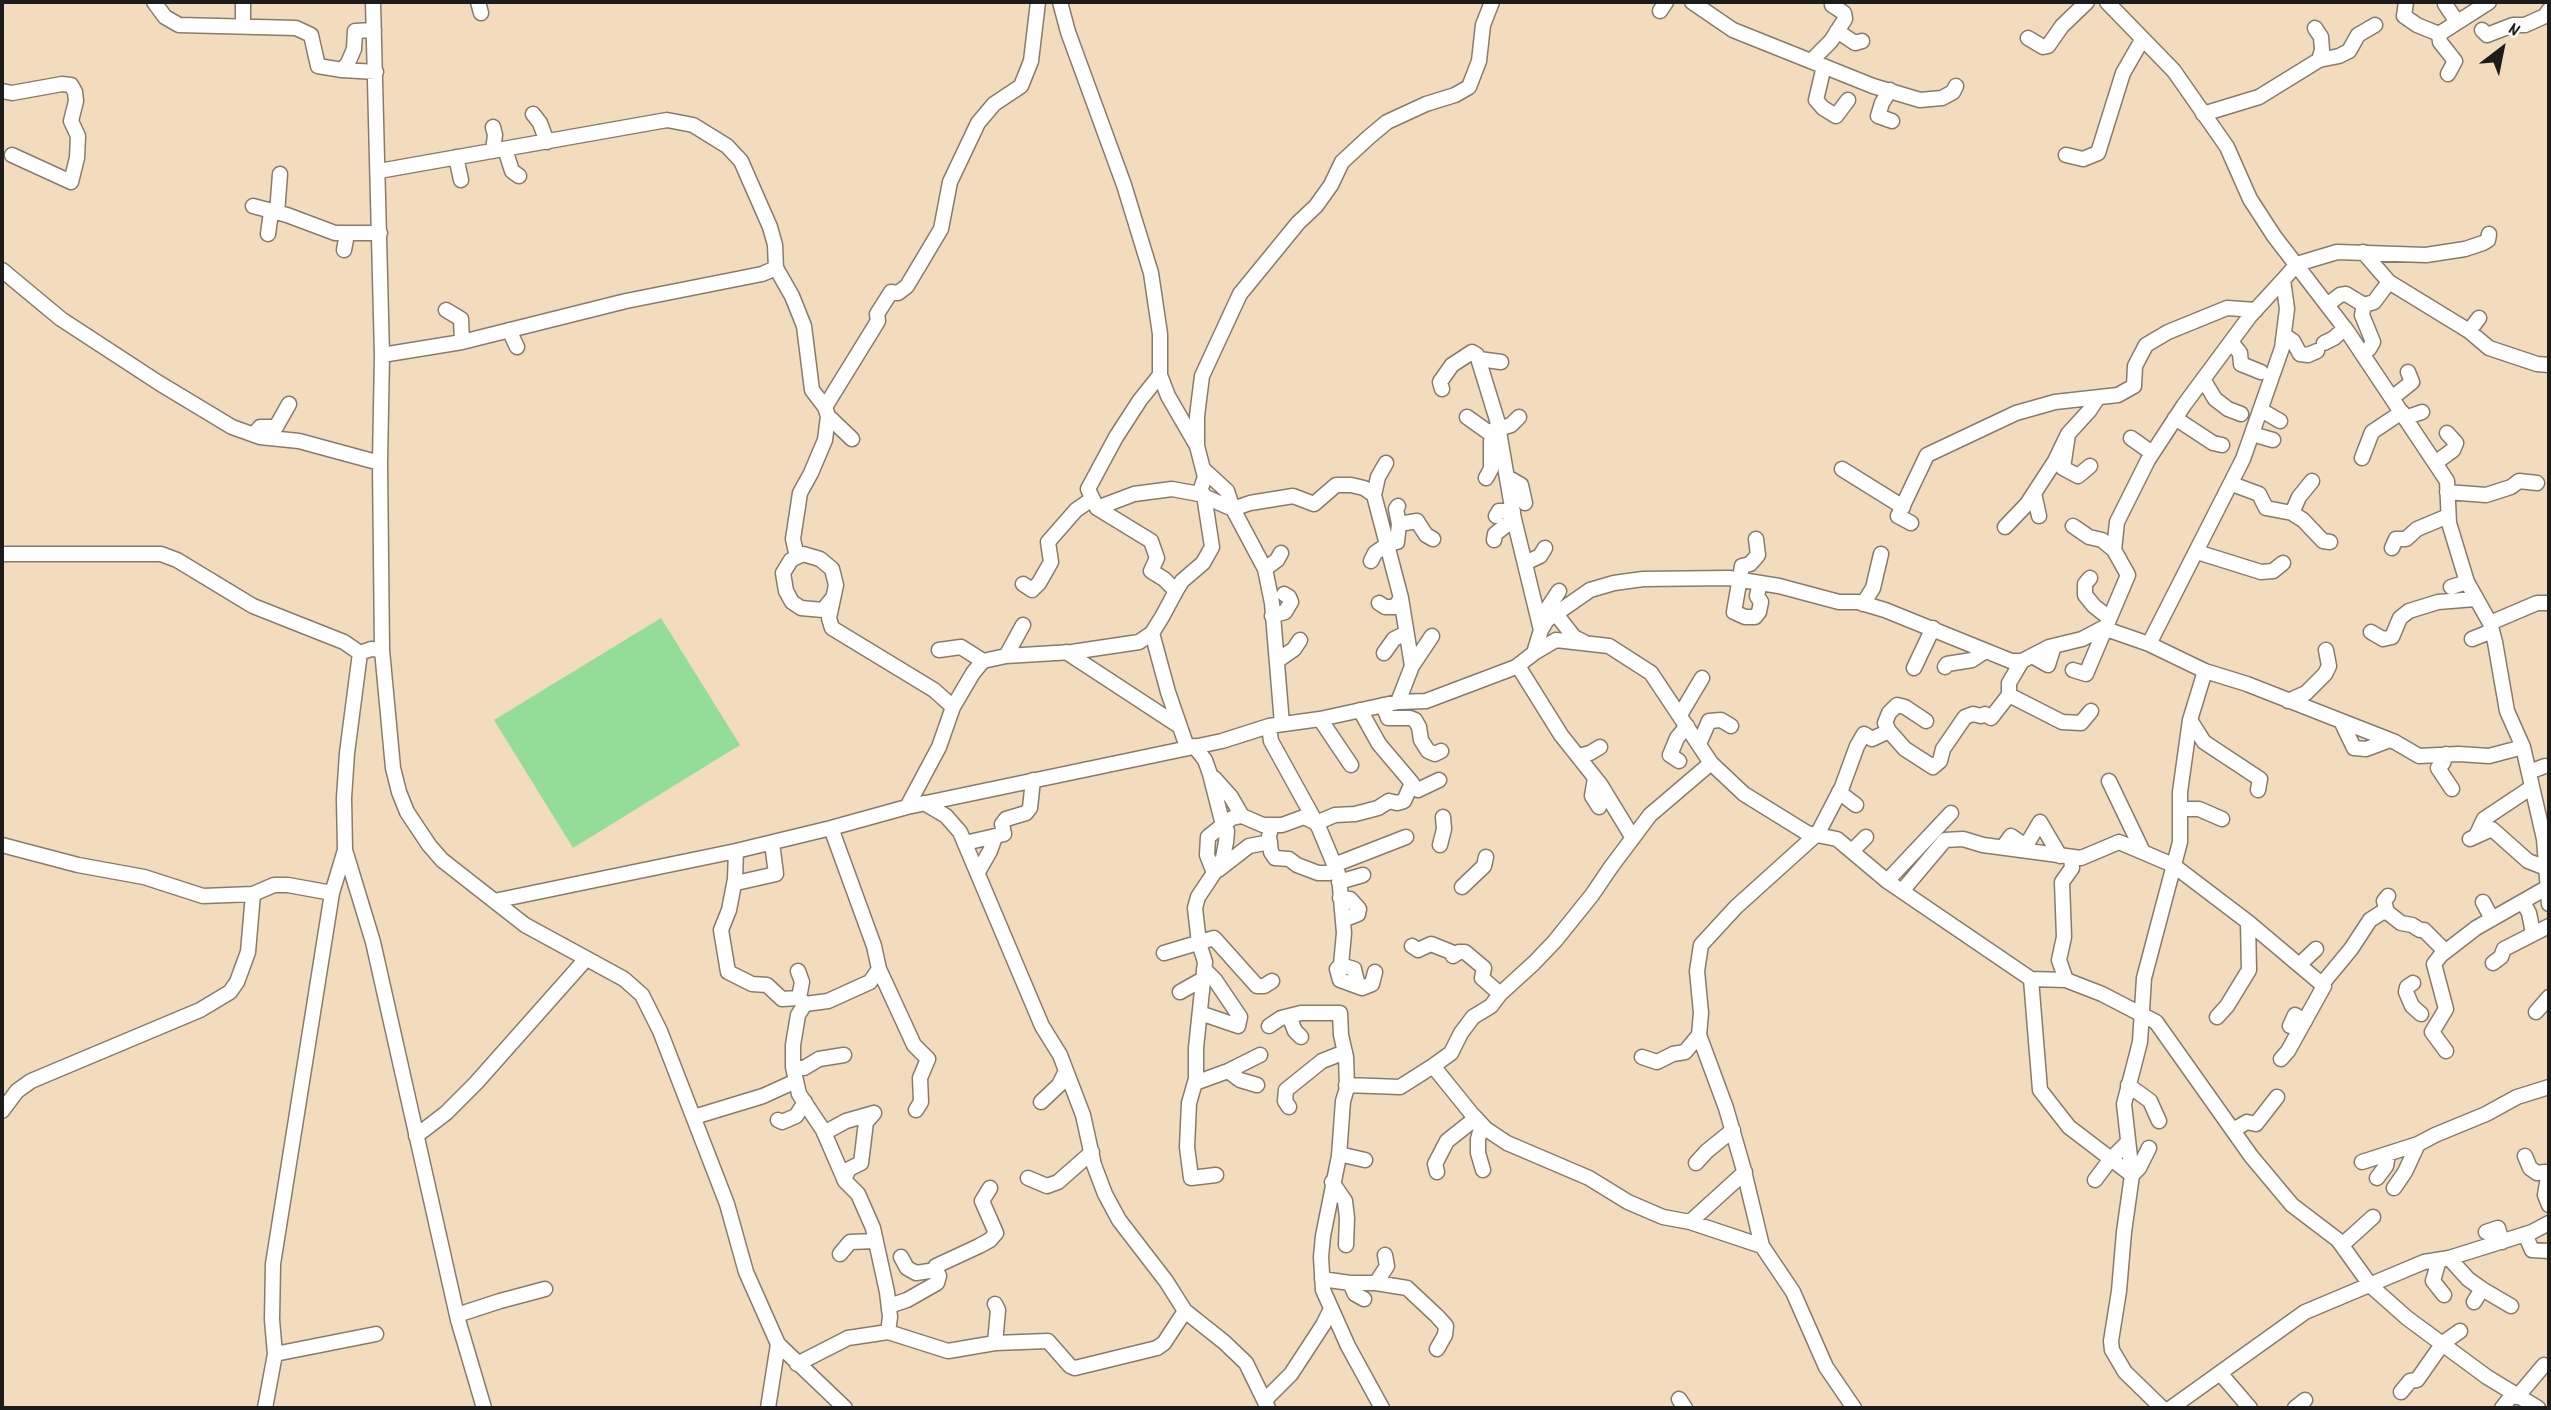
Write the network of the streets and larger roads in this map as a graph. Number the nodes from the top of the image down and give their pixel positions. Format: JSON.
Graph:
{"nodes":[{"id":1,"x":153,"y":2,"type":"edge"},
{"id":2,"x":243,"y":2,"type":"edge"},
{"id":3,"x":373,"y":2,"type":"edge"},
{"id":4,"x":1038,"y":2,"type":"edge"},
{"id":5,"x":1060,"y":2,"type":"edge"},
{"id":6,"x":1492,"y":2,"type":"edge"},
{"id":7,"x":1692,"y":2,"type":"edge"},
{"id":8,"x":2087,"y":2,"type":"edge"},
{"id":9,"x":2106,"y":2,"type":"edge"},
{"id":10,"x":2406,"y":2,"type":"edge"},
{"id":11,"x":2489,"y":2,"type":"edge"},
{"id":12,"x":2445,"y":4,"type":"dead end"},
{"id":13,"x":1832,"y":5,"type":"dead end"},
{"id":14,"x":2549,"y":10,"type":"edge"},
{"id":15,"x":2458,"y":22,"type":"junction"},
{"id":16,"x":2375,"y":25,"type":"dead end"},
{"id":17,"x":243,"y":26,"type":"junction"},
{"id":18,"x":2315,"y":28,"type":"dead end"},
{"id":19,"x":374,"y":30,"type":"junction"},
{"id":20,"x":2482,"y":30,"type":"dead end"},
{"id":21,"x":1837,"y":31,"type":"junction"},
{"id":22,"x":2439,"y":34,"type":"junction"},
{"id":23,"x":2028,"y":38,"type":"dead end"},
{"id":24,"x":2142,"y":40,"type":"junction"},
{"id":25,"x":1863,"y":41,"type":"dead end"},
{"id":26,"x":2319,"y":60,"type":"junction"},
{"id":27,"x":1818,"y":63,"type":"junction"},
{"id":28,"x":342,"y":70,"type":"junction"},
{"id":29,"x":376,"y":72,"type":"junction"},
{"id":30,"x":2448,"y":74,"type":"dead end"},
{"id":31,"x":1956,"y":86,"type":"dead end"},
{"id":32,"x":1890,"y":90,"type":"junction"},
{"id":33,"x":2,"y":91,"type":"edge"},
{"id":34,"x":1848,"y":100,"type":"dead end"},
{"id":35,"x":533,"y":114,"type":"dead end"},
{"id":36,"x":2203,"y":114,"type":"junction"},
{"id":37,"x":1892,"y":121,"type":"dead end"},
{"id":38,"x":493,"y":127,"type":"dead end"},
{"id":39,"x":547,"y":142,"type":"junction"},
{"id":40,"x":499,"y":150,"type":"junction"},
{"id":41,"x":12,"y":155,"type":"dead end"},
{"id":42,"x":2066,"y":155,"type":"dead end"},
{"id":43,"x":456,"y":158,"type":"junction"},
{"id":44,"x":379,"y":171,"type":"junction"},
{"id":45,"x":280,"y":174,"type":"dead end"},
{"id":46,"x":519,"y":176,"type":"dead end"},
{"id":47,"x":461,"y":180,"type":"dead end"},
{"id":48,"x":253,"y":205,"type":"dead end"},
{"id":49,"x":274,"y":212,"type":"junction"},
{"id":50,"x":380,"y":233,"type":"junction"},
{"id":51,"x":268,"y":234,"type":"dead end"},
{"id":52,"x":347,"y":234,"type":"junction"},
{"id":53,"x":2489,"y":234,"type":"dead end"},
{"id":54,"x":344,"y":250,"type":"dead end"},
{"id":55,"x":2363,"y":252,"type":"junction"},
{"id":56,"x":2297,"y":264,"type":"junction"},
{"id":57,"x":776,"y":268,"type":"junction"},
{"id":58,"x":2,"y":270,"type":"edge"},
{"id":59,"x":2283,"y":280,"type":"junction"},
{"id":60,"x":2389,"y":282,"type":"junction"},
{"id":61,"x":2328,"y":305,"type":"junction"},
{"id":62,"x":2364,"y":305,"type":"junction"},
{"id":63,"x":446,"y":310,"type":"dead end"},
{"id":64,"x":2256,"y":310,"type":"junction"},
{"id":65,"x":2479,"y":318,"type":"dead end"},
{"id":66,"x":2345,"y":328,"type":"junction"},
{"id":67,"x":509,"y":330,"type":"junction"},
{"id":68,"x":2469,"y":331,"type":"junction"},
{"id":69,"x":2284,"y":335,"type":"junction"},
{"id":70,"x":462,"y":342,"type":"junction"},
{"id":71,"x":2231,"y":342,"type":"junction"},
{"id":72,"x":517,"y":347,"type":"dead end"},
{"id":73,"x":2362,"y":353,"type":"junction"},
{"id":74,"x":382,"y":355,"type":"junction"},
{"id":75,"x":1479,"y":359,"type":"junction"},
{"id":76,"x":1501,"y":362,"type":"dead end"},
{"id":77,"x":2549,"y":365,"type":"edge"},
{"id":78,"x":2261,"y":372,"type":"dead end"},
{"id":79,"x":2408,"y":372,"type":"dead end"},
{"id":80,"x":1160,"y":375,"type":"junction"},
{"id":81,"x":2203,"y":379,"type":"junction"},
{"id":82,"x":1442,"y":389,"type":"dead end"},
{"id":83,"x":2392,"y":398,"type":"junction"},
{"id":84,"x":2096,"y":399,"type":"junction"},
{"id":85,"x":289,"y":404,"type":"dead end"},
{"id":86,"x":2260,"y":410,"type":"junction"},
{"id":87,"x":826,"y":411,"type":"junction"},
{"id":88,"x":2422,"y":412,"type":"dead end"},
{"id":89,"x":2241,"y":414,"type":"dead end"},
{"id":90,"x":2404,"y":415,"type":"junction"},
{"id":91,"x":1467,"y":417,"type":"dead end"},
{"id":92,"x":1519,"y":417,"type":"dead end"},
{"id":93,"x":2175,"y":418,"type":"junction"},
{"id":94,"x":2280,"y":421,"type":"dead end"},
{"id":95,"x":1496,"y":430,"type":"junction"},
{"id":96,"x":2447,"y":433,"type":"dead end"},
{"id":97,"x":2068,"y":434,"type":"junction"},
{"id":98,"x":2252,"y":434,"type":"junction"},
{"id":99,"x":254,"y":435,"type":"junction"},
{"id":100,"x":2131,"y":438,"type":"dead end"},
{"id":101,"x":852,"y":439,"type":"dead end"},
{"id":102,"x":2273,"y":440,"type":"dead end"},
{"id":103,"x":2221,"y":445,"type":"dead end"},
{"id":104,"x":1197,"y":446,"type":"junction"},
{"id":105,"x":2152,"y":453,"type":"junction"},
{"id":106,"x":2362,"y":458,"type":"dead end"},
{"id":107,"x":380,"y":463,"type":"junction"},
{"id":108,"x":1386,"y":463,"type":"dead end"},
{"id":109,"x":2435,"y":463,"type":"junction"},
{"id":110,"x":2090,"y":466,"type":"dead end"},
{"id":111,"x":1203,"y":469,"type":"junction"},
{"id":112,"x":1842,"y":469,"type":"dead end"},
{"id":113,"x":1486,"y":478,"type":"dead end"},
{"id":114,"x":2312,"y":481,"type":"dead end"},
{"id":115,"x":2537,"y":483,"type":"dead end"},
{"id":116,"x":2232,"y":484,"type":"junction"},
{"id":117,"x":2447,"y":492,"type":"junction"},
{"id":118,"x":2034,"y":493,"type":"junction"},
{"id":119,"x":1201,"y":494,"type":"junction"},
{"id":120,"x":1374,"y":495,"type":"junction"},
{"id":121,"x":1095,"y":503,"type":"junction"},
{"id":122,"x":1398,"y":506,"type":"dead end"},
{"id":123,"x":1903,"y":507,"type":"junction"},
{"id":124,"x":1233,"y":509,"type":"junction"},
{"id":125,"x":1518,"y":511,"type":"junction"},
{"id":126,"x":2292,"y":513,"type":"junction"},
{"id":127,"x":1496,"y":516,"type":"dead end"},
{"id":128,"x":2039,"y":516,"type":"dead end"},
{"id":129,"x":2448,"y":516,"type":"junction"},
{"id":130,"x":1911,"y":523,"type":"dead end"},
{"id":131,"x":1399,"y":524,"type":"junction"},
{"id":132,"x":2073,"y":526,"type":"dead end"},
{"id":133,"x":2005,"y":527,"type":"dead end"},
{"id":134,"x":1433,"y":539,"type":"dead end"},
{"id":135,"x":1756,"y":539,"type":"dead end"},
{"id":136,"x":1494,"y":540,"type":"dead end"},
{"id":137,"x":2330,"y":542,"type":"dead end"},
{"id":138,"x":1388,"y":544,"type":"junction"},
{"id":139,"x":1545,"y":548,"type":"dead end"},
{"id":140,"x":2392,"y":548,"type":"dead end"},
{"id":141,"x":2114,"y":550,"type":"junction"},
{"id":142,"x":2197,"y":552,"type":"junction"},
{"id":143,"x":1281,"y":553,"type":"dead end"},
{"id":144,"x":2,"y":554,"type":"edge"},
{"id":145,"x":1881,"y":554,"type":"dead end"},
{"id":146,"x":797,"y":557,"type":"junction"},
{"id":147,"x":1371,"y":561,"type":"dead end"},
{"id":148,"x":1525,"y":562,"type":"junction"},
{"id":149,"x":2283,"y":563,"type":"dead end"},
{"id":150,"x":1265,"y":569,"type":"junction"},
{"id":151,"x":2090,"y":578,"type":"dead end"},
{"id":152,"x":1740,"y":580,"type":"junction"},
{"id":153,"x":2467,"y":582,"type":"junction"},
{"id":154,"x":1760,"y":583,"type":"junction"},
{"id":155,"x":1023,"y":584,"type":"dead end"},
{"id":156,"x":1874,"y":586,"type":"junction"},
{"id":157,"x":2451,"y":587,"type":"dead end"},
{"id":158,"x":1176,"y":591,"type":"junction"},
{"id":159,"x":1559,"y":591,"type":"dead end"},
{"id":160,"x":1284,"y":594,"type":"dead end"},
{"id":161,"x":832,"y":598,"type":"junction"},
{"id":162,"x":1401,"y":598,"type":"junction"},
{"id":163,"x":2475,"y":599,"type":"junction"},
{"id":164,"x":1379,"y":603,"type":"dead end"},
{"id":165,"x":2549,"y":603,"type":"edge"},
{"id":166,"x":1863,"y":604,"type":"junction"},
{"id":167,"x":1545,"y":609,"type":"junction"},
{"id":168,"x":810,"y":610,"type":"junction"},
{"id":169,"x":1890,"y":612,"type":"junction"},
{"id":170,"x":1272,"y":616,"type":"junction"},
{"id":171,"x":2106,"y":623,"type":"junction"},
{"id":172,"x":1023,"y":625,"type":"dead end"},
{"id":173,"x":2491,"y":627,"type":"junction"},
{"id":174,"x":832,"y":628,"type":"junction"},
{"id":175,"x":1933,"y":628,"type":"junction"},
{"id":176,"x":1541,"y":630,"type":"junction"},
{"id":177,"x":1152,"y":632,"type":"junction"},
{"id":178,"x":2371,"y":632,"type":"dead end"},
{"id":179,"x":1406,"y":633,"type":"junction"},
{"id":180,"x":1432,"y":636,"type":"dead end"},
{"id":181,"x":2472,"y":639,"type":"dead end"},
{"id":182,"x":1300,"y":640,"type":"dead end"},
{"id":183,"x":1588,"y":644,"type":"junction"},
{"id":184,"x":2149,"y":644,"type":"junction"},
{"id":185,"x":382,"y":649,"type":"junction"},
{"id":186,"x":939,"y":650,"type":"dead end"},
{"id":187,"x":2326,"y":650,"type":"dead end"},
{"id":188,"x":1066,"y":652,"type":"junction"},
{"id":189,"x":1984,"y":652,"type":"junction"},
{"id":190,"x":360,"y":653,"type":"junction"},
{"id":191,"x":1384,"y":653,"type":"dead end"},
{"id":192,"x":1534,"y":653,"type":"junction"},
{"id":193,"x":1006,"y":656,"type":"junction"},
{"id":194,"x":2027,"y":658,"type":"junction"},
{"id":195,"x":1277,"y":661,"type":"junction"},
{"id":196,"x":983,"y":662,"type":"junction"},
{"id":197,"x":1412,"y":666,"type":"junction"},
{"id":198,"x":1518,"y":666,"type":"junction"},
{"id":199,"x":1945,"y":667,"type":"dead end"},
{"id":200,"x":1914,"y":668,"type":"dead end"},
{"id":201,"x":2073,"y":670,"type":"dead end"},
{"id":202,"x":2205,"y":671,"type":"junction"},
{"id":203,"x":1702,"y":678,"type":"dead end"},
{"id":204,"x":2009,"y":695,"type":"junction"},
{"id":205,"x":2288,"y":701,"type":"junction"},
{"id":206,"x":1398,"y":702,"type":"junction"},
{"id":207,"x":1383,"y":705,"type":"junction"},
{"id":208,"x":953,"y":707,"type":"junction"},
{"id":209,"x":1360,"y":710,"type":"junction"},
{"id":210,"x":2091,"y":711,"type":"dead end"},
{"id":211,"x":1320,"y":719,"type":"junction"},
{"id":212,"x":2190,"y":720,"type":"junction"},
{"id":213,"x":1684,"y":721,"type":"junction"},
{"id":214,"x":1926,"y":721,"type":"dead end"},
{"id":215,"x":1275,"y":725,"type":"junction"},
{"id":216,"x":1179,"y":726,"type":"junction"},
{"id":217,"x":1731,"y":726,"type":"dead end"},
{"id":218,"x":1889,"y":732,"type":"junction"},
{"id":219,"x":1699,"y":744,"type":"junction"},
{"id":220,"x":1191,"y":747,"type":"junction"},
{"id":221,"x":1600,"y":747,"type":"dead end"},
{"id":222,"x":2523,"y":747,"type":"junction"},
{"id":223,"x":1441,"y":751,"type":"dead end"},
{"id":224,"x":2446,"y":754,"type":"junction"},
{"id":225,"x":1578,"y":755,"type":"junction"},
{"id":226,"x":1679,"y":761,"type":"dead end"},
{"id":227,"x":1711,"y":763,"type":"junction"},
{"id":228,"x":1351,"y":765,"type":"dead end"},
{"id":229,"x":2545,"y":766,"type":"dead end"},
{"id":230,"x":2529,"y":772,"type":"junction"},
{"id":231,"x":1210,"y":774,"type":"junction"},
{"id":232,"x":1595,"y":778,"type":"junction"},
{"id":233,"x":1032,"y":780,"type":"junction"},
{"id":234,"x":1439,"y":780,"type":"dead end"},
{"id":235,"x":2109,"y":780,"type":"dead end"},
{"id":236,"x":2532,"y":787,"type":"junction"},
{"id":237,"x":2452,"y":789,"type":"dead end"},
{"id":238,"x":1418,"y":790,"type":"dead end"},
{"id":239,"x":2258,"y":790,"type":"dead end"},
{"id":240,"x":1839,"y":792,"type":"junction"},
{"id":241,"x":924,"y":803,"type":"junction"},
{"id":242,"x":1856,"y":805,"type":"dead end"},
{"id":243,"x":906,"y":807,"type":"junction"},
{"id":244,"x":1599,"y":807,"type":"dead end"},
{"id":245,"x":2180,"y":809,"type":"junction"},
{"id":246,"x":1242,"y":816,"type":"junction"},
{"id":247,"x":1443,"y":817,"type":"dead end"},
{"id":248,"x":2222,"y":819,"type":"dead end"},
{"id":249,"x":1316,"y":823,"type":"junction"},
{"id":250,"x":1223,"y":825,"type":"junction"},
{"id":251,"x":1272,"y":825,"type":"junction"},
{"id":252,"x":831,"y":828,"type":"junction"},
{"id":253,"x":1818,"y":833,"type":"junction"},
{"id":254,"x":995,"y":837,"type":"junction"},
{"id":255,"x":1406,"y":837,"type":"dead end"},
{"id":256,"x":1866,"y":837,"type":"dead end"},
{"id":257,"x":1633,"y":838,"type":"junction"},
{"id":258,"x":1936,"y":838,"type":"junction"},
{"id":259,"x":1270,"y":842,"type":"junction"},
{"id":260,"x":2547,"y":842,"type":"edge"},
{"id":261,"x":772,"y":843,"type":"junction"},
{"id":262,"x":965,"y":843,"type":"junction"},
{"id":263,"x":2,"y":845,"type":"edge"},
{"id":264,"x":1440,"y":845,"type":"dead end"},
{"id":265,"x":2003,"y":848,"type":"junction"},
{"id":266,"x":345,"y":850,"type":"junction"},
{"id":267,"x":736,"y":851,"type":"junction"},
{"id":268,"x":1852,"y":851,"type":"junction"},
{"id":269,"x":2143,"y":852,"type":"junction"},
{"id":270,"x":1486,"y":857,"type":"dead end"},
{"id":271,"x":2065,"y":857,"type":"junction"},
{"id":272,"x":2174,"y":865,"type":"junction"},
{"id":273,"x":2546,"y":868,"type":"junction"},
{"id":274,"x":978,"y":872,"type":"junction"},
{"id":275,"x":1336,"y":872,"type":"junction"},
{"id":276,"x":1214,"y":873,"type":"junction"},
{"id":277,"x":1363,"y":875,"type":"dead end"},
{"id":278,"x":735,"y":879,"type":"junction"},
{"id":279,"x":1887,"y":881,"type":"junction"},
{"id":280,"x":1462,"y":887,"type":"dead end"},
{"id":281,"x":2548,"y":887,"type":"edge"},
{"id":282,"x":1902,"y":891,"type":"junction"},
{"id":283,"x":332,"y":892,"type":"junction"},
{"id":284,"x":253,"y":894,"type":"junction"},
{"id":285,"x":2388,"y":896,"type":"dead end"},
{"id":286,"x":494,"y":901,"type":"junction"},
{"id":287,"x":2483,"y":902,"type":"dead end"},
{"id":288,"x":2522,"y":902,"type":"junction"},
{"id":289,"x":2549,"y":904,"type":"edge"},
{"id":290,"x":2387,"y":912,"type":"junction"},
{"id":291,"x":2493,"y":919,"type":"junction"},
{"id":292,"x":2248,"y":922,"type":"junction"},
{"id":293,"x":2549,"y":926,"type":"edge"},
{"id":294,"x":2533,"y":933,"type":"junction"},
{"id":295,"x":1199,"y":943,"type":"junction"},
{"id":296,"x":1412,"y":947,"type":"dead end"},
{"id":297,"x":2316,"y":949,"type":"dead end"},
{"id":298,"x":2445,"y":951,"type":"junction"},
{"id":299,"x":1164,"y":953,"type":"dead end"},
{"id":300,"x":586,"y":959,"type":"junction"},
{"id":301,"x":2493,"y":962,"type":"dead end"},
{"id":302,"x":2434,"y":964,"type":"junction"},
{"id":303,"x":2299,"y":965,"type":"junction"},
{"id":304,"x":879,"y":969,"type":"junction"},
{"id":305,"x":798,"y":971,"type":"dead end"},
{"id":306,"x":1375,"y":972,"type":"dead end"},
{"id":307,"x":1203,"y":974,"type":"junction"},
{"id":308,"x":2031,"y":979,"type":"junction"},
{"id":309,"x":2066,"y":980,"type":"junction"},
{"id":310,"x":1272,"y":981,"type":"dead end"},
{"id":311,"x":2322,"y":984,"type":"junction"},
{"id":312,"x":1180,"y":992,"type":"dead end"},
{"id":313,"x":1500,"y":994,"type":"junction"},
{"id":314,"x":2549,"y":998,"type":"edge"},
{"id":315,"x":802,"y":1001,"type":"junction"},
{"id":316,"x":2536,"y":1012,"type":"dead end"},
{"id":317,"x":1200,"y":1013,"type":"junction"},
{"id":318,"x":2421,"y":1014,"type":"dead end"},
{"id":319,"x":1289,"y":1016,"type":"junction"},
{"id":320,"x":2143,"y":1016,"type":"junction"},
{"id":321,"x":2217,"y":1017,"type":"dead end"},
{"id":322,"x":2305,"y":1021,"type":"junction"},
{"id":323,"x":1269,"y":1026,"type":"dead end"},
{"id":324,"x":2290,"y":1026,"type":"dead end"},
{"id":325,"x":1699,"y":1035,"type":"junction"},
{"id":326,"x":1301,"y":1037,"type":"dead end"},
{"id":327,"x":2446,"y":1051,"type":"dead end"},
{"id":328,"x":1345,"y":1052,"type":"junction"},
{"id":329,"x":844,"y":1055,"type":"dead end"},
{"id":330,"x":1260,"y":1055,"type":"dead end"},
{"id":331,"x":1642,"y":1057,"type":"dead end"},
{"id":332,"x":2281,"y":1059,"type":"dead end"},
{"id":333,"x":1433,"y":1066,"type":"junction"},
{"id":334,"x":1066,"y":1071,"type":"junction"},
{"id":335,"x":1228,"y":1071,"type":"junction"},
{"id":336,"x":795,"y":1074,"type":"junction"},
{"id":337,"x":1195,"y":1083,"type":"junction"},
{"id":338,"x":1256,"y":1085,"type":"dead end"},
{"id":339,"x":1346,"y":1085,"type":"junction"},
{"id":340,"x":2129,"y":1085,"type":"junction"},
{"id":341,"x":2549,"y":1087,"type":"edge"},
{"id":342,"x":2277,"y":1097,"type":"dead end"},
{"id":343,"x":805,"y":1102,"type":"junction"},
{"id":344,"x":1041,"y":1102,"type":"dead end"},
{"id":345,"x":1289,"y":1107,"type":"dead end"},
{"id":346,"x":916,"y":1110,"type":"dead end"},
{"id":347,"x":2,"y":1111,"type":"edge"},
{"id":348,"x":694,"y":1117,"type":"junction"},
{"id":349,"x":778,"y":1120,"type":"dead end"},
{"id":350,"x":2160,"y":1121,"type":"dead end"},
{"id":351,"x":1479,"y":1122,"type":"junction"},
{"id":352,"x":1733,"y":1130,"type":"junction"},
{"id":353,"x":2233,"y":1130,"type":"junction"},
{"id":354,"x":821,"y":1134,"type":"junction"},
{"id":355,"x":416,"y":1136,"type":"junction"},
{"id":356,"x":2128,"y":1142,"type":"junction"},
{"id":357,"x":2418,"y":1144,"type":"junction"},
{"id":358,"x":2149,"y":1148,"type":"dead end"},
{"id":359,"x":1092,"y":1152,"type":"junction"},
{"id":360,"x":1339,"y":1154,"type":"junction"},
{"id":361,"x":2388,"y":1154,"type":"junction"},
{"id":362,"x":2525,"y":1156,"type":"dead end"},
{"id":363,"x":1365,"y":1160,"type":"dead end"},
{"id":364,"x":2110,"y":1160,"type":"junction"},
{"id":365,"x":2362,"y":1162,"type":"dead end"},
{"id":366,"x":1696,"y":1163,"type":"dead end"},
{"id":367,"x":1483,"y":1170,"type":"dead end"},
{"id":368,"x":1437,"y":1172,"type":"dead end"},
{"id":369,"x":1745,"y":1172,"type":"junction"},
{"id":370,"x":1216,"y":1175,"type":"dead end"},
{"id":371,"x":2132,"y":1175,"type":"junction"},
{"id":372,"x":1028,"y":1178,"type":"dead end"},
{"id":373,"x":2377,"y":1178,"type":"dead end"},
{"id":374,"x":844,"y":1179,"type":"junction"},
{"id":375,"x":2095,"y":1180,"type":"dead end"},
{"id":376,"x":1332,"y":1182,"type":"junction"},
{"id":377,"x":990,"y":1188,"type":"dead end"},
{"id":378,"x":2394,"y":1188,"type":"dead end"},
{"id":379,"x":2549,"y":1205,"type":"edge"},
{"id":380,"x":2373,"y":1217,"type":"dead end"},
{"id":381,"x":1690,"y":1222,"type":"junction"},
{"id":382,"x":2549,"y":1223,"type":"edge"},
{"id":383,"x":2486,"y":1232,"type":"dead end"},
{"id":384,"x":2525,"y":1234,"type":"junction"},
{"id":385,"x":875,"y":1241,"type":"junction"},
{"id":386,"x":2502,"y":1242,"type":"junction"},
{"id":387,"x":1346,"y":1245,"type":"dead end"},
{"id":388,"x":2342,"y":1245,"type":"junction"},
{"id":389,"x":1762,"y":1246,"type":"junction"},
{"id":390,"x":2549,"y":1251,"type":"edge"},
{"id":391,"x":840,"y":1254,"type":"dead end"},
{"id":392,"x":1385,"y":1255,"type":"dead end"},
{"id":393,"x":901,"y":1257,"type":"dead end"},
{"id":394,"x":2444,"y":1259,"type":"junction"},
{"id":395,"x":936,"y":1270,"type":"junction"},
{"id":396,"x":1322,"y":1279,"type":"junction"},
{"id":397,"x":1350,"y":1283,"type":"junction"},
{"id":398,"x":1376,"y":1283,"type":"junction"},
{"id":399,"x":2371,"y":1286,"type":"junction"},
{"id":400,"x":545,"y":1289,"type":"dead end"},
{"id":401,"x":2482,"y":1289,"type":"junction"},
{"id":402,"x":2444,"y":1295,"type":"dead end"},
{"id":403,"x":1364,"y":1299,"type":"dead end"},
{"id":404,"x":2474,"y":1302,"type":"dead end"},
{"id":405,"x":995,"y":1304,"type":"dead end"},
{"id":406,"x":889,"y":1306,"type":"junction"},
{"id":407,"x":2511,"y":1306,"type":"dead end"},
{"id":408,"x":1331,"y":1309,"type":"junction"},
{"id":409,"x":1185,"y":1311,"type":"junction"},
{"id":410,"x":457,"y":1315,"type":"junction"},
{"id":411,"x":2460,"y":1331,"type":"dead end"},
{"id":412,"x":888,"y":1332,"type":"junction"},
{"id":413,"x":376,"y":1334,"type":"dead end"},
{"id":414,"x":995,"y":1343,"type":"junction"},
{"id":415,"x":2443,"y":1343,"type":"junction"},
{"id":416,"x":778,"y":1344,"type":"junction"},
{"id":417,"x":1437,"y":1349,"type":"dead end"},
{"id":418,"x":275,"y":1354,"type":"junction"},
{"id":419,"x":797,"y":1364,"type":"junction"},
{"id":420,"x":2544,"y":1366,"type":"dead end"},
{"id":421,"x":2220,"y":1373,"type":"junction"},
{"id":422,"x":2401,"y":1392,"type":"dead end"},
{"id":423,"x":2515,"y":1395,"type":"junction"},
{"id":424,"x":1266,"y":1404,"type":"edge"},
{"id":425,"x":265,"y":1408,"type":"edge"},
{"id":426,"x":484,"y":1408,"type":"edge"},
{"id":427,"x":768,"y":1408,"type":"edge"},
{"id":428,"x":845,"y":1408,"type":"edge"},
{"id":429,"x":1382,"y":1408,"type":"edge"},
{"id":430,"x":1854,"y":1408,"type":"edge"},
{"id":431,"x":2162,"y":1408,"type":"edge"},
{"id":432,"x":2171,"y":1408,"type":"edge"},
{"id":433,"x":2250,"y":1408,"type":"edge"},
{"id":434,"x":2502,"y":1408,"type":"edge"},
{"id":435,"x":2538,"y":1408,"type":"edge"}],
"edges":[{"from":1,"to":17,"type":"street"},
{"from":2,"to":17,"type":"street"},
{"from":3,"to":19,"type":"street"},
{"from":4,"to":87,"type":"street"},
{"from":5,"to":80,"type":"street"},
{"from":6,"to":104,"type":"street"},
{"from":7,"to":27,"type":"street"},
{"from":8,"to":23,"type":"street"},
{"from":9,"to":24,"type":"street"},
{"from":10,"to":22,"type":"street"},
{"from":11,"to":15,"type":"street"},
{"from":12,"to":15,"type":"street"},
{"from":13,"to":21,"type":"street"},
{"from":14,"to":20,"type":"street"},
{"from":15,"to":22,"type":"street"},
{"from":16,"to":26,"type":"street"},
{"from":17,"to":28,"type":"street"},
{"from":18,"to":26,"type":"street"},
{"from":19,"to":28,"type":"street"},
{"from":19,"to":29,"type":"street"},
{"from":21,"to":25,"type":"street"},
{"from":21,"to":27,"type":"street"},
{"from":22,"to":30,"type":"street"},
{"from":24,"to":36,"type":"street"},
{"from":24,"to":42,"type":"street"},
{"from":26,"to":36,"type":"street"},
{"from":27,"to":32,"type":"street"},
{"from":27,"to":34,"type":"street"},
{"from":28,"to":29,"type":"street"},
{"from":29,"to":44,"type":"street"},
{"from":31,"to":32,"type":"street"},
{"from":32,"to":37,"type":"street"},
{"from":33,"to":41,"type":"street"},
{"from":35,"to":39,"type":"street"},
{"from":36,"to":56,"type":"street"},
{"from":38,"to":40,"type":"street"},
{"from":39,"to":40,"type":"street"},
{"from":39,"to":57,"type":"street"},
{"from":40,"to":43,"type":"street"},
{"from":40,"to":46,"type":"street"},
{"from":43,"to":44,"type":"street"},
{"from":43,"to":47,"type":"street"},
{"from":44,"to":50,"type":"street"},
{"from":45,"to":49,"type":"street"},
{"from":48,"to":49,"type":"street"},
{"from":49,"to":51,"type":"street"},
{"from":49,"to":52,"type":"street"},
{"from":50,"to":52,"type":"street"},
{"from":50,"to":74,"type":"street"},
{"from":52,"to":54,"type":"street"},
{"from":53,"to":55,"type":"street"},
{"from":55,"to":56,"type":"street"},
{"from":55,"to":60,"type":"street"},
{"from":56,"to":59,"type":"street"},
{"from":56,"to":61,"type":"street"},
{"from":57,"to":67,"type":"street"},
{"from":57,"to":87,"type":"street"},
{"from":58,"to":99,"type":"street"},
{"from":59,"to":64,"type":"street"},
{"from":59,"to":69,"type":"street"},
{"from":60,"to":62,"type":"street"},
{"from":60,"to":68,"type":"street"},
{"from":61,"to":62,"type":"street"},
{"from":61,"to":66,"type":"street"},
{"from":62,"to":73,"type":"street"},
{"from":63,"to":70,"type":"street"},
{"from":64,"to":71,"type":"street"},
{"from":64,"to":84,"type":"street"},
{"from":65,"to":68,"type":"street"},
{"from":66,"to":69,"type":"street"},
{"from":66,"to":73,"type":"street"},
{"from":67,"to":70,"type":"street"},
{"from":67,"to":72,"type":"street"},
{"from":68,"to":77,"type":"street"},
{"from":69,"to":86,"type":"street"},
{"from":70,"to":74,"type":"street"},
{"from":71,"to":78,"type":"street"},
{"from":71,"to":81,"type":"street"},
{"from":73,"to":83,"type":"street"},
{"from":74,"to":107,"type":"street"},
{"from":75,"to":76,"type":"street"},
{"from":75,"to":82,"type":"street"},
{"from":75,"to":95,"type":"street"},
{"from":79,"to":83,"type":"street"},
{"from":80,"to":104,"type":"street"},
{"from":80,"to":121,"type":"street"},
{"from":81,"to":89,"type":"street"},
{"from":81,"to":93,"type":"street"},
{"from":83,"to":90,"type":"street"},
{"from":84,"to":97,"type":"street"},
{"from":84,"to":123,"type":"street"},
{"from":85,"to":99,"type":"street"},
{"from":86,"to":94,"type":"street"},
{"from":86,"to":98,"type":"street"},
{"from":87,"to":101,"type":"street"},
{"from":87,"to":146,"type":"street"},
{"from":88,"to":90,"type":"street"},
{"from":90,"to":106,"type":"street"},
{"from":90,"to":109,"type":"street"},
{"from":91,"to":95,"type":"street"},
{"from":92,"to":95,"type":"street"},
{"from":93,"to":103,"type":"street"},
{"from":93,"to":105,"type":"street"},
{"from":95,"to":113,"type":"street"},
{"from":95,"to":125,"type":"street"},
{"from":96,"to":109,"type":"street"},
{"from":97,"to":110,"type":"street"},
{"from":97,"to":118,"type":"street"},
{"from":98,"to":102,"type":"street"},
{"from":98,"to":116,"type":"street"},
{"from":99,"to":107,"type":"street"},
{"from":100,"to":105,"type":"street"},
{"from":104,"to":111,"type":"street"},
{"from":105,"to":141,"type":"street"},
{"from":107,"to":185,"type":"street"},
{"from":108,"to":120,"type":"street"},
{"from":109,"to":117,"type":"street"},
{"from":111,"to":119,"type":"street"},
{"from":111,"to":124,"type":"street"},
{"from":112,"to":123,"type":"street"},
{"from":114,"to":126,"type":"street"},
{"from":115,"to":117,"type":"street"},
{"from":116,"to":126,"type":"street"},
{"from":116,"to":142,"type":"street"},
{"from":117,"to":129,"type":"street"},
{"from":118,"to":128,"type":"street"},
{"from":118,"to":133,"type":"street"},
{"from":119,"to":121,"type":"street"},
{"from":119,"to":124,"type":"street"},
{"from":119,"to":158,"type":"street"},
{"from":120,"to":124,"type":"street"},
{"from":120,"to":138,"type":"street"},
{"from":121,"to":155,"type":"street"},
{"from":121,"to":158,"type":"street"},
{"from":122,"to":131,"type":"street"},
{"from":123,"to":130,"type":"street"},
{"from":124,"to":150,"type":"street"},
{"from":125,"to":127,"type":"street"},
{"from":125,"to":136,"type":"street"},
{"from":125,"to":148,"type":"street"},
{"from":126,"to":137,"type":"street"},
{"from":129,"to":140,"type":"street"},
{"from":129,"to":153,"type":"street"},
{"from":131,"to":134,"type":"street"},
{"from":131,"to":138,"type":"street"},
{"from":132,"to":141,"type":"street"},
{"from":135,"to":152,"type":"street"},
{"from":138,"to":147,"type":"street"},
{"from":138,"to":162,"type":"street"},
{"from":139,"to":148,"type":"street"},
{"from":141,"to":171,"type":"street"},
{"from":142,"to":149,"type":"street"},
{"from":142,"to":184,"type":"street"},
{"from":143,"to":150,"type":"street"},
{"from":144,"to":190,"type":"street"},
{"from":145,"to":156,"type":"street"},
{"from":146,"to":161,"type":"street"},
{"from":146,"to":168,"type":"street"},
{"from":148,"to":167,"type":"street"},
{"from":150,"to":170,"type":"street"},
{"from":151,"to":171,"type":"street"},
{"from":152,"to":154,"type":"street"},
{"from":152,"to":154,"type":"street"},
{"from":152,"to":167,"type":"street"},
{"from":153,"to":157,"type":"street"},
{"from":153,"to":163,"type":"street"},
{"from":154,"to":166,"type":"street"},
{"from":156,"to":166,"type":"street"},
{"from":156,"to":169,"type":"street"},
{"from":158,"to":177,"type":"street"},
{"from":159,"to":167,"type":"street"},
{"from":160,"to":170,"type":"street"},
{"from":161,"to":168,"type":"street"},
{"from":161,"to":174,"type":"street"},
{"from":162,"to":164,"type":"street"},
{"from":162,"to":179,"type":"street"},
{"from":163,"to":173,"type":"street"},
{"from":163,"to":178,"type":"street"},
{"from":165,"to":173,"type":"street"},
{"from":166,"to":169,"type":"street"},
{"from":167,"to":176,"type":"street"},
{"from":167,"to":176,"type":"street"},
{"from":167,"to":183,"type":"street"},
{"from":168,"to":174,"type":"street"},
{"from":169,"to":175,"type":"street"},
{"from":170,"to":195,"type":"street"},
{"from":171,"to":184,"type":"street"},
{"from":171,"to":194,"type":"street"},
{"from":171,"to":201,"type":"street"},
{"from":172,"to":193,"type":"street"},
{"from":173,"to":181,"type":"street"},
{"from":173,"to":222,"type":"street"},
{"from":174,"to":208,"type":"street"},
{"from":175,"to":189,"type":"street"},
{"from":175,"to":200,"type":"street"},
{"from":176,"to":192,"type":"street"},
{"from":177,"to":188,"type":"street"},
{"from":177,"to":216,"type":"street"},
{"from":179,"to":191,"type":"street"},
{"from":179,"to":197,"type":"street"},
{"from":180,"to":197,"type":"street"},
{"from":182,"to":195,"type":"street"},
{"from":183,"to":192,"type":"street"},
{"from":183,"to":213,"type":"street"},
{"from":184,"to":202,"type":"street"},
{"from":185,"to":190,"type":"street"},
{"from":185,"to":286,"type":"street"},
{"from":186,"to":196,"type":"street"},
{"from":187,"to":205,"type":"street"},
{"from":188,"to":193,"type":"street"},
{"from":188,"to":216,"type":"street"},
{"from":189,"to":194,"type":"street"},
{"from":189,"to":199,"type":"street"},
{"from":190,"to":266,"type":"street"},
{"from":192,"to":198,"type":"street"},
{"from":193,"to":196,"type":"street"},
{"from":194,"to":204,"type":"street"},
{"from":195,"to":215,"type":"street"},
{"from":196,"to":208,"type":"street"},
{"from":197,"to":206,"type":"street"},
{"from":198,"to":206,"type":"street"},
{"from":198,"to":225,"type":"street"},
{"from":202,"to":205,"type":"street"},
{"from":202,"to":212,"type":"street"},
{"from":203,"to":213,"type":"street"},
{"from":204,"to":210,"type":"street"},
{"from":204,"to":218,"type":"street"},
{"from":205,"to":224,"type":"street"},
{"from":206,"to":207,"type":"street"},
{"from":207,"to":209,"type":"street"},
{"from":207,"to":223,"type":"street"},
{"from":208,"to":243,"type":"street"},
{"from":209,"to":211,"type":"street"},
{"from":209,"to":249,"type":"street"},
{"from":211,"to":215,"type":"street"},
{"from":211,"to":228,"type":"street"},
{"from":212,"to":239,"type":"street"},
{"from":212,"to":245,"type":"street"},
{"from":213,"to":219,"type":"street"},
{"from":213,"to":226,"type":"street"},
{"from":214,"to":218,"type":"street"},
{"from":215,"to":220,"type":"street"},
{"from":215,"to":249,"type":"street"},
{"from":216,"to":220,"type":"street"},
{"from":217,"to":219,"type":"street"},
{"from":218,"to":240,"type":"street"},
{"from":219,"to":227,"type":"street"},
{"from":220,"to":231,"type":"street"},
{"from":220,"to":233,"type":"street"},
{"from":221,"to":225,"type":"street"},
{"from":222,"to":224,"type":"street"},
{"from":222,"to":230,"type":"street"},
{"from":224,"to":237,"type":"street"},
{"from":225,"to":232,"type":"street"},
{"from":227,"to":253,"type":"street"},
{"from":227,"to":257,"type":"street"},
{"from":229,"to":230,"type":"street"},
{"from":230,"to":236,"type":"street"},
{"from":231,"to":246,"type":"street"},
{"from":231,"to":250,"type":"street"},
{"from":232,"to":244,"type":"street"},
{"from":232,"to":257,"type":"street"},
{"from":233,"to":241,"type":"street"},
{"from":233,"to":254,"type":"street"},
{"from":234,"to":238,"type":"street"},
{"from":235,"to":269,"type":"street"},
{"from":236,"to":260,"type":"street"},
{"from":236,"to":273,"type":"street"},
{"from":240,"to":242,"type":"street"},
{"from":240,"to":253,"type":"street"},
{"from":241,"to":243,"type":"street"},
{"from":241,"to":262,"type":"street"},
{"from":243,"to":252,"type":"street"},
{"from":245,"to":248,"type":"street"},
{"from":245,"to":272,"type":"street"},
{"from":246,"to":250,"type":"street"},
{"from":246,"to":251,"type":"street"},
{"from":247,"to":264,"type":"street"},
{"from":249,"to":251,"type":"street"},
{"from":249,"to":275,"type":"street"},
{"from":250,"to":276,"type":"street"},
{"from":251,"to":259,"type":"street"},
{"from":252,"to":261,"type":"street"},
{"from":252,"to":304,"type":"street"},
{"from":253,"to":268,"type":"street"},
{"from":253,"to":325,"type":"street"},
{"from":254,"to":262,"type":"street"},
{"from":254,"to":274,"type":"street"},
{"from":255,"to":275,"type":"street"},
{"from":256,"to":268,"type":"street"},
{"from":257,"to":313,"type":"street"},
{"from":258,"to":265,"type":"street"},
{"from":258,"to":279,"type":"street"},
{"from":258,"to":282,"type":"street"},
{"from":259,"to":275,"type":"street"},
{"from":259,"to":276,"type":"street"},
{"from":260,"to":273,"type":"street"},
{"from":261,"to":267,"type":"street"},
{"from":261,"to":278,"type":"street"},
{"from":262,"to":274,"type":"street"},
{"from":263,"to":284,"type":"street"},
{"from":265,"to":271,"type":"street"},
{"from":265,"to":271,"type":"street"},
{"from":266,"to":283,"type":"street"},
{"from":266,"to":355,"type":"street"},
{"from":267,"to":278,"type":"street"},
{"from":267,"to":286,"type":"street"},
{"from":268,"to":279,"type":"street"},
{"from":269,"to":271,"type":"street"},
{"from":269,"to":272,"type":"street"},
{"from":270,"to":280,"type":"street"},
{"from":271,"to":309,"type":"street"},
{"from":272,"to":292,"type":"street"},
{"from":272,"to":320,"type":"street"},
{"from":273,"to":281,"type":"street"},
{"from":274,"to":334,"type":"street"},
{"from":275,"to":277,"type":"street"},
{"from":275,"to":306,"type":"street"},
{"from":276,"to":295,"type":"street"},
{"from":278,"to":315,"type":"street"},
{"from":279,"to":282,"type":"street"},
{"from":281,"to":288,"type":"street"},
{"from":281,"to":289,"type":"street"},
{"from":282,"to":308,"type":"street"},
{"from":283,"to":284,"type":"street"},
{"from":283,"to":418,"type":"street"},
{"from":284,"to":347,"type":"street"},
{"from":285,"to":290,"type":"street"},
{"from":286,"to":300,"type":"street"},
{"from":287,"to":291,"type":"street"},
{"from":288,"to":291,"type":"street"},
{"from":288,"to":294,"type":"street"},
{"from":290,"to":298,"type":"street"},
{"from":290,"to":311,"type":"street"},
{"from":291,"to":298,"type":"street"},
{"from":292,"to":303,"type":"street"},
{"from":292,"to":321,"type":"street"},
{"from":293,"to":294,"type":"street"},
{"from":294,"to":301,"type":"street"},
{"from":295,"to":299,"type":"street"},
{"from":295,"to":307,"type":"street"},
{"from":295,"to":310,"type":"street"},
{"from":296,"to":313,"type":"street"},
{"from":297,"to":303,"type":"street"},
{"from":298,"to":302,"type":"street"},
{"from":300,"to":348,"type":"street"},
{"from":300,"to":355,"type":"street"},
{"from":302,"to":318,"type":"street"},
{"from":302,"to":327,"type":"street"},
{"from":303,"to":311,"type":"street"},
{"from":304,"to":315,"type":"street"},
{"from":304,"to":346,"type":"street"},
{"from":305,"to":315,"type":"street"},
{"from":307,"to":312,"type":"street"},
{"from":307,"to":317,"type":"street"},
{"from":307,"to":317,"type":"street"},
{"from":308,"to":309,"type":"street"},
{"from":308,"to":364,"type":"street"},
{"from":309,"to":320,"type":"street"},
{"from":311,"to":322,"type":"street"},
{"from":313,"to":333,"type":"street"},
{"from":314,"to":316,"type":"street"},
{"from":315,"to":336,"type":"street"},
{"from":317,"to":337,"type":"street"},
{"from":319,"to":323,"type":"street"},
{"from":319,"to":326,"type":"street"},
{"from":319,"to":328,"type":"street"},
{"from":320,"to":340,"type":"street"},
{"from":320,"to":353,"type":"street"},
{"from":322,"to":324,"type":"street"},
{"from":322,"to":332,"type":"street"},
{"from":325,"to":331,"type":"street"},
{"from":325,"to":352,"type":"street"},
{"from":328,"to":339,"type":"street"},
{"from":328,"to":345,"type":"street"},
{"from":329,"to":336,"type":"street"},
{"from":330,"to":335,"type":"street"},
{"from":333,"to":339,"type":"street"},
{"from":333,"to":351,"type":"street"},
{"from":334,"to":344,"type":"street"},
{"from":334,"to":359,"type":"street"},
{"from":335,"to":337,"type":"street"},
{"from":335,"to":338,"type":"street"},
{"from":336,"to":343,"type":"street"},
{"from":336,"to":348,"type":"street"},
{"from":337,"to":370,"type":"street"},
{"from":339,"to":360,"type":"street"},
{"from":340,"to":350,"type":"street"},
{"from":340,"to":356,"type":"street"},
{"from":341,"to":357,"type":"street"},
{"from":342,"to":353,"type":"street"},
{"from":343,"to":349,"type":"street"},
{"from":343,"to":354,"type":"street"},
{"from":348,"to":416,"type":"street"},
{"from":351,"to":367,"type":"street"},
{"from":351,"to":368,"type":"street"},
{"from":351,"to":381,"type":"street"},
{"from":352,"to":366,"type":"street"},
{"from":352,"to":369,"type":"street"},
{"from":353,"to":388,"type":"street"},
{"from":354,"to":374,"type":"street"},
{"from":354,"to":374,"type":"street"},
{"from":355,"to":410,"type":"street"},
{"from":356,"to":364,"type":"street"},
{"from":356,"to":371,"type":"street"},
{"from":357,"to":361,"type":"street"},
{"from":357,"to":378,"type":"street"},
{"from":358,"to":371,"type":"street"},
{"from":359,"to":372,"type":"street"},
{"from":359,"to":409,"type":"street"},
{"from":360,"to":363,"type":"street"},
{"from":360,"to":376,"type":"street"},
{"from":361,"to":365,"type":"street"},
{"from":361,"to":373,"type":"street"},
{"from":362,"to":379,"type":"street"},
{"from":364,"to":371,"type":"street"},
{"from":364,"to":375,"type":"street"},
{"from":369,"to":381,"type":"street"},
{"from":369,"to":389,"type":"street"},
{"from":371,"to":431,"type":"street"},
{"from":374,"to":385,"type":"street"},
{"from":376,"to":387,"type":"street"},
{"from":376,"to":396,"type":"street"},
{"from":377,"to":395,"type":"street"},
{"from":380,"to":388,"type":"street"},
{"from":381,"to":389,"type":"street"},
{"from":382,"to":384,"type":"street"},
{"from":383,"to":386,"type":"street"},
{"from":384,"to":386,"type":"street"},
{"from":384,"to":390,"type":"street"},
{"from":385,"to":391,"type":"street"},
{"from":385,"to":406,"type":"street"},
{"from":386,"to":394,"type":"street"},
{"from":388,"to":399,"type":"street"},
{"from":389,"to":430,"type":"street"},
{"from":392,"to":398,"type":"street"},
{"from":393,"to":395,"type":"street"},
{"from":394,"to":399,"type":"street"},
{"from":394,"to":401,"type":"street"},
{"from":394,"to":402,"type":"street"},
{"from":395,"to":406,"type":"street"},
{"from":396,"to":397,"type":"street"},
{"from":396,"to":408,"type":"street"},
{"from":397,"to":398,"type":"street"},
{"from":397,"to":403,"type":"street"},
{"from":398,"to":417,"type":"street"},
{"from":399,"to":415,"type":"street"},
{"from":399,"to":421,"type":"street"},
{"from":400,"to":410,"type":"street"},
{"from":401,"to":404,"type":"street"},
{"from":401,"to":407,"type":"street"},
{"from":405,"to":414,"type":"street"},
{"from":406,"to":412,"type":"street"},
{"from":408,"to":424,"type":"street"},
{"from":408,"to":429,"type":"street"},
{"from":409,"to":414,"type":"street"},
{"from":409,"to":424,"type":"street"},
{"from":410,"to":426,"type":"street"},
{"from":411,"to":415,"type":"street"},
{"from":412,"to":414,"type":"street"},
{"from":412,"to":419,"type":"street"},
{"from":413,"to":418,"type":"street"},
{"from":415,"to":422,"type":"street"},
{"from":415,"to":423,"type":"street"},
{"from":416,"to":419,"type":"street"},
{"from":416,"to":427,"type":"street"},
{"from":418,"to":425,"type":"street"},
{"from":419,"to":428,"type":"street"},
{"from":420,"to":423,"type":"street"},
{"from":421,"to":432,"type":"street"},
{"from":421,"to":433,"type":"street"},
{"from":423,"to":434,"type":"street"},
{"from":423,"to":435,"type":"street"}]}
